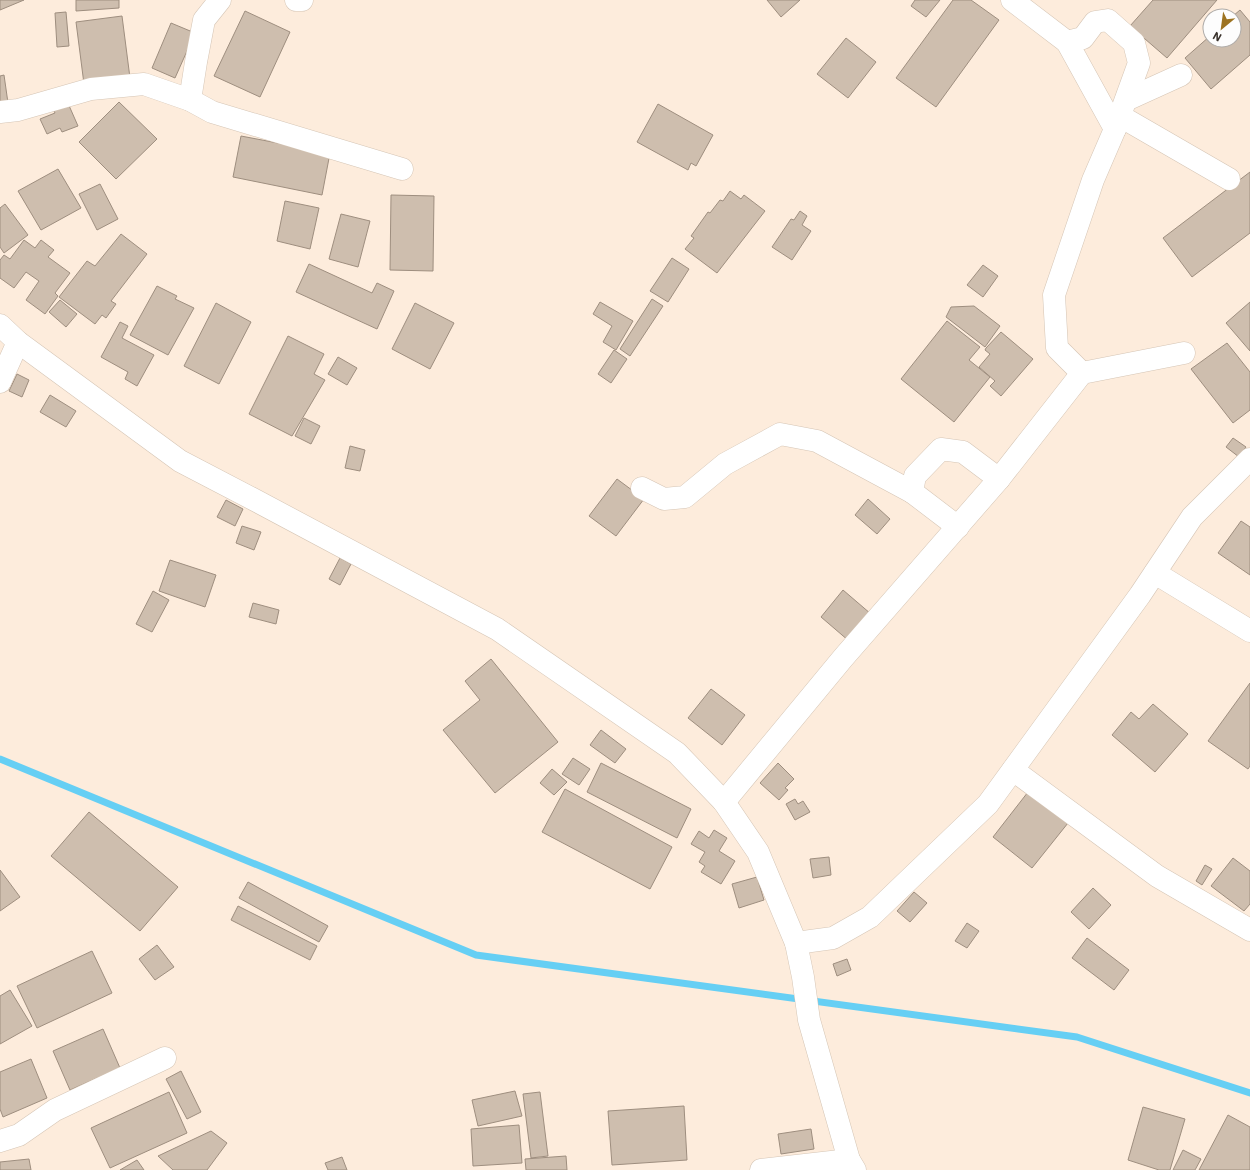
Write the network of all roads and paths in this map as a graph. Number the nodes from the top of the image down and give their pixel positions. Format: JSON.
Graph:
{"nodes":[{"id":1,"x":220,"y":0,"type":"edge"},
{"id":2,"x":296,"y":0,"type":"edge"},
{"id":3,"x":302,"y":0,"type":"edge"},
{"id":4,"x":1012,"y":0,"type":"edge"},
{"id":5,"x":1067,"y":42,"type":"junction"},
{"id":6,"x":1181,"y":75,"type":"dead end"},
{"id":7,"x":190,"y":100,"type":"junction"},
{"id":8,"x":0,"y":112,"type":"edge"},
{"id":9,"x":1120,"y":115,"type":"junction"},
{"id":10,"x":402,"y":169,"type":"dead end"},
{"id":11,"x":1229,"y":179,"type":"dead end"},
{"id":12,"x":0,"y":325,"type":"edge"},
{"id":13,"x":18,"y":342,"type":"junction"},
{"id":14,"x":1184,"y":353,"type":"dead end"},
{"id":15,"x":1082,"y":373,"type":"junction"},
{"id":16,"x":0,"y":382,"type":"edge"},
{"id":17,"x":1250,"y":460,"type":"edge"},
{"id":18,"x":999,"y":479,"type":"junction"},
{"id":19,"x":642,"y":488,"type":"dead end"},
{"id":20,"x":912,"y":492,"type":"junction"},
{"id":21,"x":958,"y":527,"type":"junction"},
{"id":22,"x":1155,"y":573,"type":"junction"},
{"id":23,"x":1250,"y":631,"type":"edge"},
{"id":24,"x":1013,"y":770,"type":"junction"},
{"id":25,"x":724,"y":802,"type":"junction"},
{"id":26,"x":1250,"y":930,"type":"edge"},
{"id":27,"x":796,"y":943,"type":"junction"},
{"id":28,"x":165,"y":1058,"type":"dead end"},
{"id":29,"x":0,"y":1141,"type":"edge"},
{"id":30,"x":852,"y":1165,"type":"edge"},
{"id":31,"x":761,"y":1170,"type":"edge"}],
"edges":[{"from":1,"to":7,"type":"street"},
{"from":2,"to":3,"type":"street"},
{"from":4,"to":5,"type":"street"},
{"from":5,"to":9,"type":"street"},
{"from":5,"to":9,"type":"street"},
{"from":6,"to":9,"type":"street"},
{"from":7,"to":8,"type":"street"},
{"from":7,"to":10,"type":"street"},
{"from":9,"to":11,"type":"street"},
{"from":9,"to":15,"type":"street"},
{"from":12,"to":13,"type":"street"},
{"from":13,"to":16,"type":"street"},
{"from":13,"to":25,"type":"street"},
{"from":14,"to":15,"type":"street"},
{"from":15,"to":18,"type":"street"},
{"from":17,"to":22,"type":"street"},
{"from":18,"to":20,"type":"street"},
{"from":18,"to":21,"type":"street"},
{"from":19,"to":20,"type":"street"},
{"from":20,"to":21,"type":"street"},
{"from":21,"to":25,"type":"street"},
{"from":22,"to":23,"type":"street"},
{"from":22,"to":24,"type":"street"},
{"from":24,"to":26,"type":"street"},
{"from":24,"to":27,"type":"street"},
{"from":25,"to":27,"type":"street"},
{"from":27,"to":30,"type":"street"},
{"from":28,"to":29,"type":"street"},
{"from":30,"to":31,"type":"street"}]}
